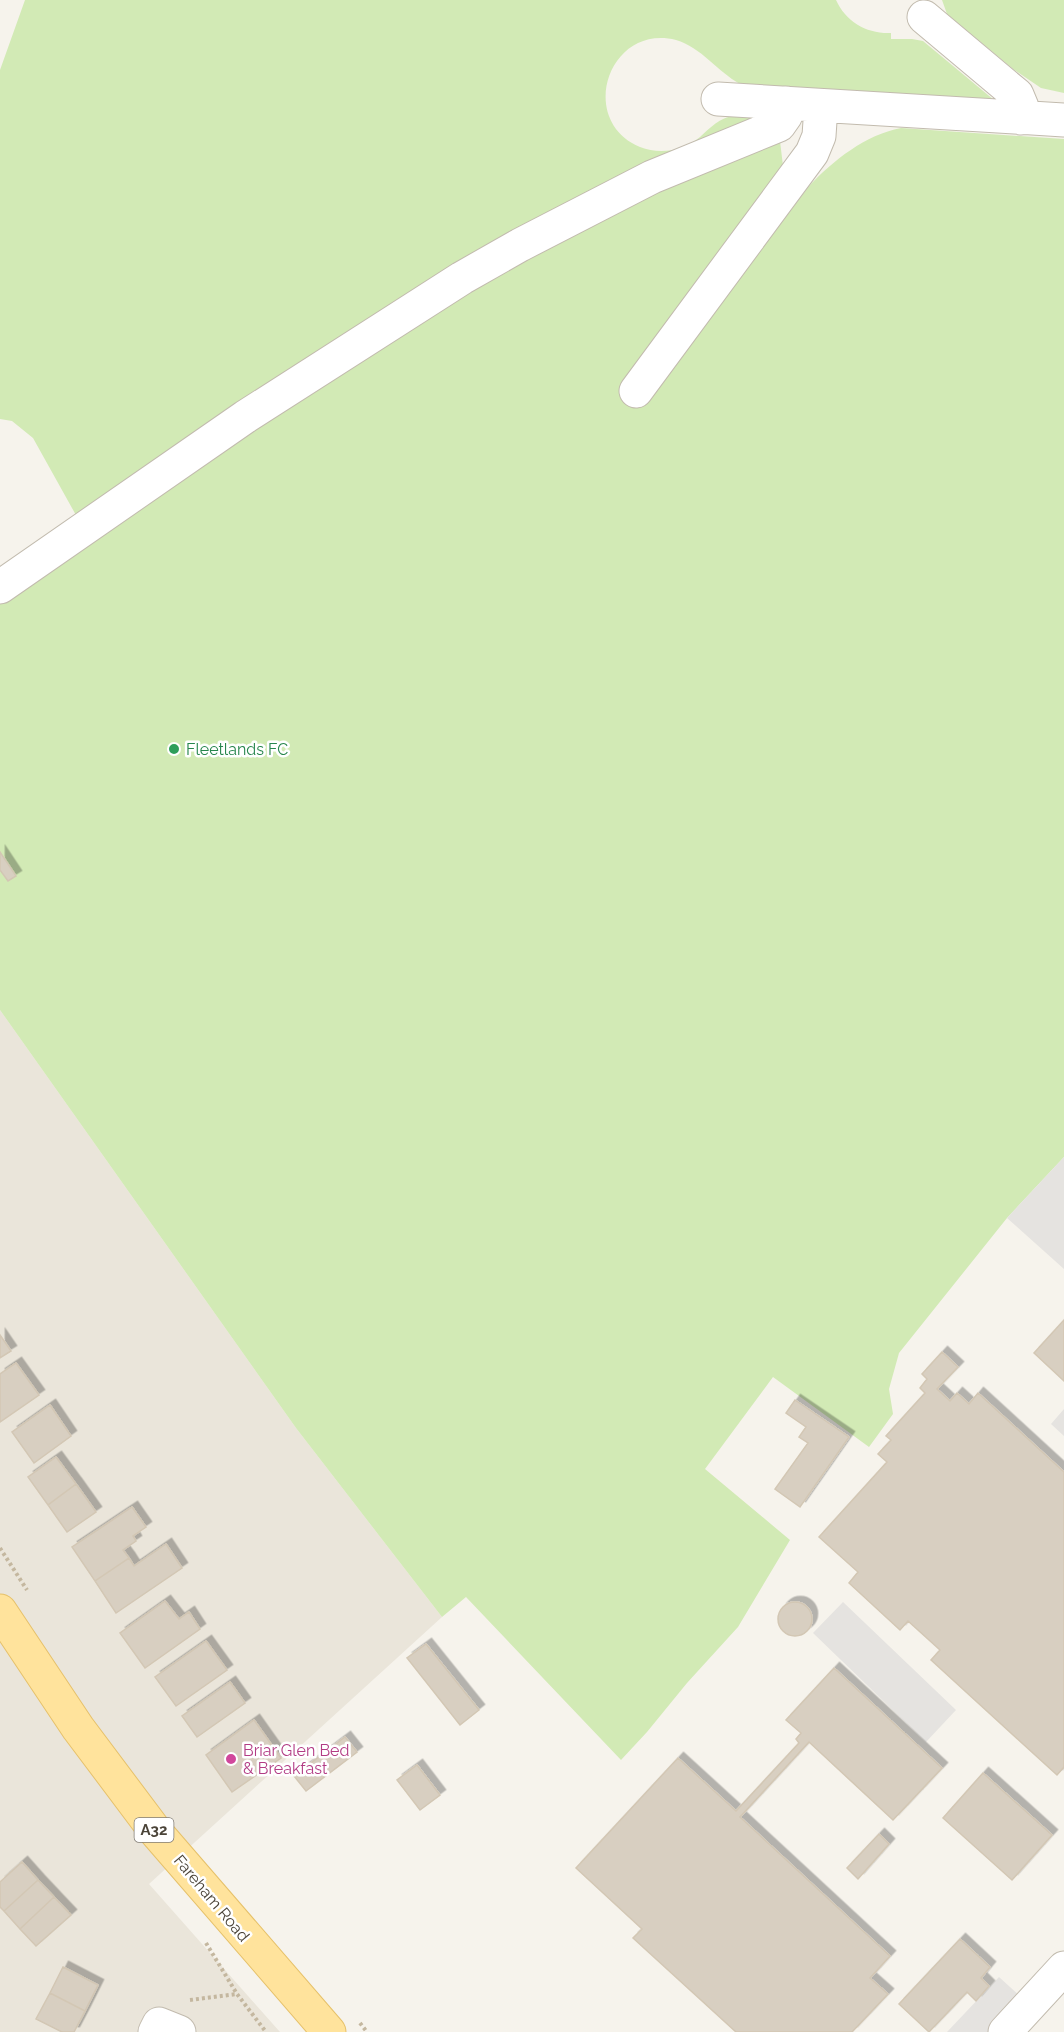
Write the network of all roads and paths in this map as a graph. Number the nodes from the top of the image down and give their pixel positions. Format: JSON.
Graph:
{"nodes":[{"id":1,"x":924,"y":17,"type":"dead end"},
{"id":2,"x":718,"y":99,"type":"dead end"},
{"id":3,"x":786,"y":104,"type":"junction"},
{"id":4,"x":821,"y":106,"type":"junction"},
{"id":5,"x":1021,"y":117,"type":"junction"},
{"id":6,"x":1064,"y":120,"type":"edge"},
{"id":7,"x":636,"y":391,"type":"dead end"},
{"id":8,"x":0,"y":586,"type":"edge"},
{"id":9,"x":0,"y":1548,"type":"edge"},
{"id":10,"x":32,"y":1597,"type":"dead end"},
{"id":11,"x":0,"y":1611,"type":"edge"},
{"id":12,"x":1064,"y":1968,"type":"edge"},
{"id":13,"x":340,"y":2023,"type":"edge"},
{"id":14,"x":155,"y":2032,"type":"edge"},
{"id":15,"x":179,"y":2032,"type":"edge"},
{"id":16,"x":367,"y":2032,"type":"edge"},
{"id":17,"x":1005,"y":2032,"type":"edge"}],
"edges":[{"from":1,"to":5,"type":"street"},
{"from":2,"to":3,"type":"street"},
{"from":3,"to":4,"type":"street"},
{"from":3,"to":8,"type":"street"},
{"from":4,"to":5,"type":"street"},
{"from":4,"to":7,"type":"street"},
{"from":5,"to":6,"type":"street"},
{"from":9,"to":10,"type":"path"},
{"from":11,"to":13,"type":"main road","name":"Fareham Road","number":"A32"},
{"from":12,"to":17,"type":"street"},
{"from":13,"to":16,"type":"path"},
{"from":14,"to":15,"type":"street"}]}
